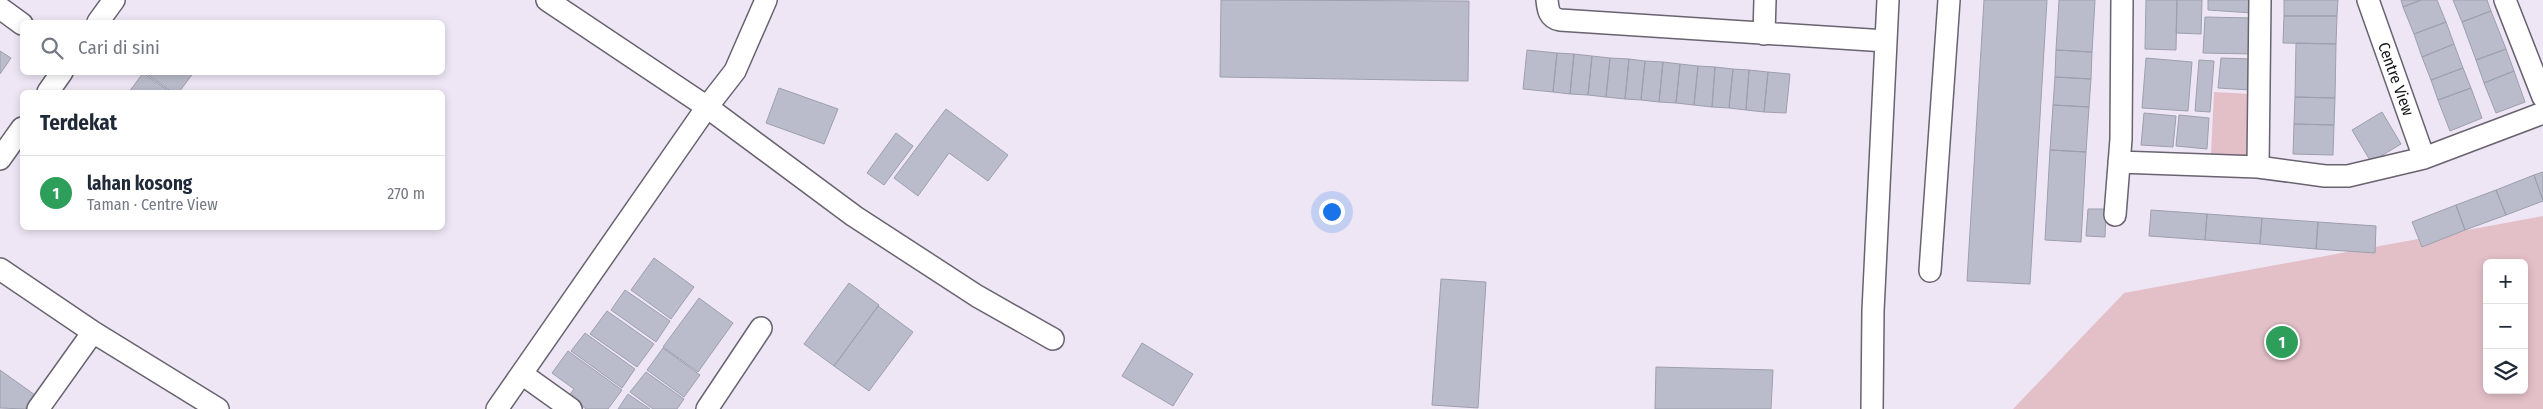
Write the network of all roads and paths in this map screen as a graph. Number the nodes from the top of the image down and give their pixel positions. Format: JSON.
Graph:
{"nodes":[{"id":1,"x":114,"y":0,"type":"edge"},
{"id":2,"x":546,"y":0,"type":"edge"},
{"id":3,"x":766,"y":0,"type":"edge"},
{"id":4,"x":1546,"y":0,"type":"edge"},
{"id":5,"x":1765,"y":0,"type":"edge"},
{"id":6,"x":1888,"y":0,"type":"edge"},
{"id":7,"x":1949,"y":0,"type":"edge"},
{"id":8,"x":2122,"y":0,"type":"edge"},
{"id":9,"x":2260,"y":0,"type":"edge"},
{"id":10,"x":2368,"y":0,"type":"edge"},
{"id":11,"x":2505,"y":0,"type":"edge"},
{"id":12,"x":0,"y":8,"type":"edge"},
{"id":13,"x":99,"y":20,"type":"edge"},
{"id":14,"x":20,"y":23,"type":"edge"},
{"id":15,"x":1764,"y":34,"type":"junction"},
{"id":16,"x":1886,"y":41,"type":"junction"},
{"id":17,"x":60,"y":75,"type":"edge"},
{"id":18,"x":49,"y":90,"type":"edge"},
{"id":19,"x":2543,"y":97,"type":"edge"},
{"id":20,"x":707,"y":107,"type":"junction"},
{"id":21,"x":2543,"y":113,"type":"edge"},
{"id":22,"x":20,"y":131,"type":"edge"},
{"id":23,"x":2424,"y":158,"type":"junction"},
{"id":24,"x":0,"y":159,"type":"edge"},
{"id":25,"x":2119,"y":162,"type":"junction"},
{"id":26,"x":2258,"y":168,"type":"junction"},
{"id":27,"x":2115,"y":215,"type":"dead end"},
{"id":28,"x":0,"y":269,"type":"edge"},
{"id":29,"x":1930,"y":271,"type":"dead end"},
{"id":30,"x":761,"y":328,"type":"dead end"},
{"id":31,"x":93,"y":332,"type":"junction"},
{"id":32,"x":1053,"y":339,"type":"dead end"},
{"id":33,"x":522,"y":374,"type":"junction"},
{"id":34,"x":38,"y":409,"type":"edge"},
{"id":35,"x":218,"y":409,"type":"edge"},
{"id":36,"x":497,"y":409,"type":"edge"},
{"id":37,"x":571,"y":409,"type":"edge"},
{"id":38,"x":707,"y":409,"type":"edge"},
{"id":39,"x":1872,"y":409,"type":"edge"}],
"edges":[{"from":1,"to":13,"type":"street"},
{"from":2,"to":20,"type":"street"},
{"from":3,"to":20,"type":"street"},
{"from":4,"to":15,"type":"street"},
{"from":5,"to":15,"type":"street"},
{"from":6,"to":16,"type":"street"},
{"from":7,"to":29,"type":"street"},
{"from":8,"to":25,"type":"street"},
{"from":9,"to":26,"type":"street"},
{"from":10,"to":23,"type":"street","name":"Centre View"},
{"from":11,"to":19,"type":"street"},
{"from":12,"to":14,"type":"street"},
{"from":15,"to":16,"type":"street"},
{"from":16,"to":39,"type":"street"},
{"from":17,"to":18,"type":"street"},
{"from":20,"to":32,"type":"street"},
{"from":20,"to":33,"type":"street"},
{"from":21,"to":23,"type":"street"},
{"from":22,"to":24,"type":"street"},
{"from":23,"to":26,"type":"street"},
{"from":25,"to":26,"type":"street"},
{"from":25,"to":27,"type":"street"},
{"from":28,"to":31,"type":"street"},
{"from":30,"to":38,"type":"street"},
{"from":31,"to":34,"type":"street"},
{"from":31,"to":35,"type":"street"},
{"from":33,"to":36,"type":"street"},
{"from":33,"to":37,"type":"street"}]}
